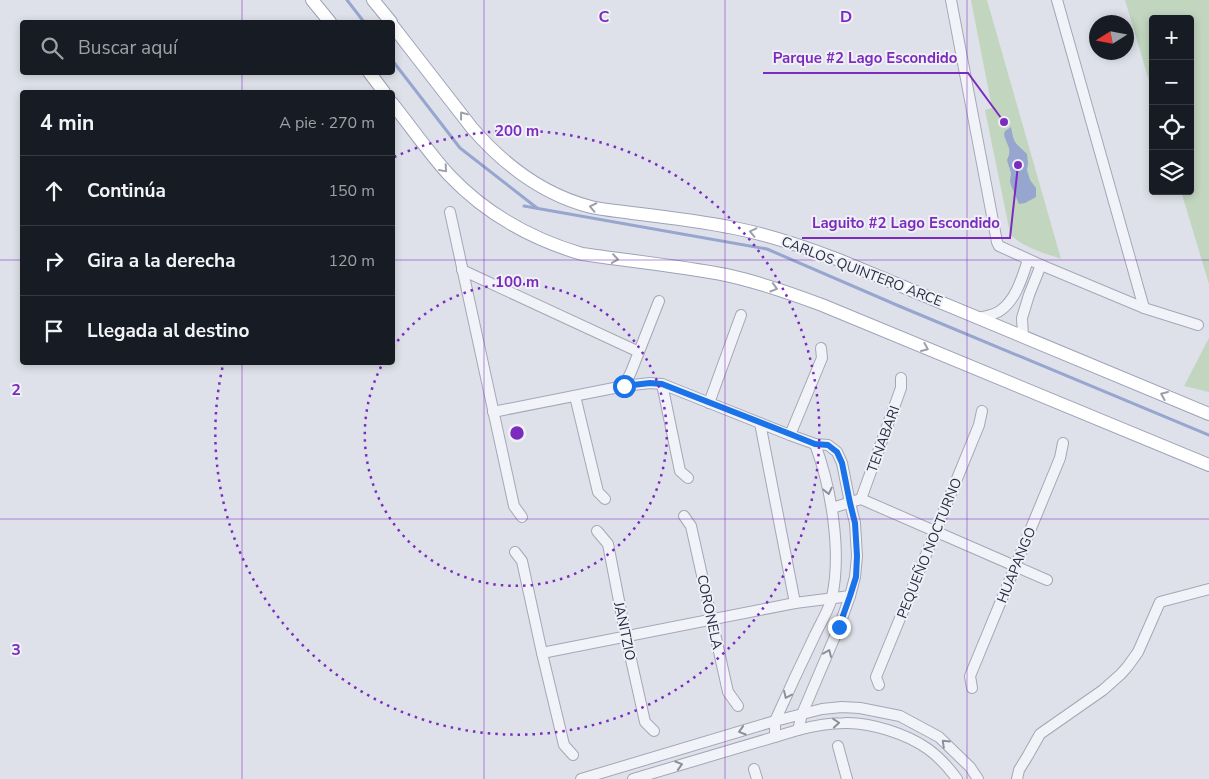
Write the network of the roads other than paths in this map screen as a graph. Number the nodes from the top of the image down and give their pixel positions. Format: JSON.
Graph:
{"nodes":[{"id":1,"x":312,"y":0,"type":"edge"},
{"id":2,"x":373,"y":0,"type":"edge"},
{"id":3,"x":950,"y":0,"type":"edge"},
{"id":4,"x":1057,"y":0,"type":"edge"},
{"id":5,"x":328,"y":20,"type":"edge"},
{"id":6,"x":389,"y":20,"type":"edge"},
{"id":7,"x":395,"y":28,"type":"edge"},
{"id":8,"x":371,"y":75,"type":"edge"},
{"id":9,"x":382,"y":90,"type":"edge"},
{"id":10,"x":395,"y":107,"type":"edge"},
{"id":11,"x":450,"y":212,"type":"dead end"},
{"id":12,"x":1028,"y":260,"type":"junction"},
{"id":13,"x":1041,"y":265,"type":"junction"},
{"id":14,"x":462,"y":270,"type":"junction"},
{"id":15,"x":1017,"y":291,"type":"junction"},
{"id":16,"x":1029,"y":295,"type":"junction"},
{"id":17,"x":659,"y":301,"type":"dead end"},
{"id":18,"x":1144,"y":308,"type":"junction"},
{"id":19,"x":742,"y":315,"type":"dead end"},
{"id":20,"x":978,"y":318,"type":"junction"},
{"id":21,"x":1198,"y":325,"type":"dead end"},
{"id":22,"x":1023,"y":337,"type":"junction"},
{"id":23,"x":821,"y":348,"type":"dead end"},
{"id":24,"x":639,"y":352,"type":"junction"},
{"id":25,"x":901,"y":378,"type":"dead end"},
{"id":26,"x":662,"y":384,"type":"junction"},
{"id":27,"x":624,"y":386,"type":"junction"},
{"id":28,"x":575,"y":396,"type":"junction"},
{"id":29,"x":709,"y":403,"type":"junction"},
{"id":30,"x":982,"y":411,"type":"dead end"},
{"id":31,"x":493,"y":412,"type":"junction"},
{"id":32,"x":1209,"y":414,"type":"edge"},
{"id":33,"x":760,"y":423,"type":"junction"},
{"id":34,"x":790,"y":434,"type":"junction"},
{"id":35,"x":1063,"y":443,"type":"dead end"},
{"id":36,"x":815,"y":444,"type":"junction"},
{"id":37,"x":1209,"y":466,"type":"edge"},
{"id":38,"x":688,"y":478,"type":"dead end"},
{"id":39,"x":605,"y":499,"type":"dead end"},
{"id":40,"x":861,"y":499,"type":"junction"},
{"id":41,"x":850,"y":503,"type":"junction"},
{"id":42,"x":832,"y":508,"type":"junction"},
{"id":43,"x":684,"y":516,"type":"dead end"},
{"id":44,"x":522,"y":517,"type":"dead end"},
{"id":45,"x":597,"y":531,"type":"dead end"},
{"id":46,"x":936,"y":532,"type":"junction"},
{"id":47,"x":515,"y":552,"type":"dead end"},
{"id":48,"x":1016,"y":566,"type":"junction"},
{"id":49,"x":1048,"y":580,"type":"dead end"},
{"id":50,"x":1209,"y":589,"type":"edge"},
{"id":51,"x":850,"y":596,"type":"junction"},
{"id":52,"x":832,"y":598,"type":"junction"},
{"id":53,"x":795,"y":603,"type":"junction"},
{"id":54,"x":711,"y":620,"type":"junction"},
{"id":55,"x":626,"y":636,"type":"junction"},
{"id":56,"x":542,"y":653,"type":"junction"},
{"id":57,"x":879,"y":684,"type":"dead end"},
{"id":58,"x":972,"y":688,"type":"dead end"},
{"id":59,"x":738,"y":706,"type":"dead end"},
{"id":60,"x":802,"y":714,"type":"junction"},
{"id":61,"x":775,"y":721,"type":"junction"},
{"id":62,"x":798,"y":730,"type":"junction"},
{"id":63,"x":654,"y":731,"type":"dead end"},
{"id":64,"x":775,"y":737,"type":"junction"},
{"id":65,"x":838,"y":746,"type":"dead end"},
{"id":66,"x":573,"y":755,"type":"dead end"},
{"id":67,"x":582,"y":779,"type":"edge"},
{"id":68,"x":633,"y":779,"type":"edge"},
{"id":69,"x":847,"y":779,"type":"edge"},
{"id":70,"x":958,"y":779,"type":"edge"},
{"id":71,"x":978,"y":779,"type":"edge"},
{"id":72,"x":1018,"y":779,"type":"edge"}],
"edges":[{"from":1,"to":5,"type":"main road"},
{"from":2,"to":6,"type":"main road","name":"CARLOS QUINTERO ARCE"},
{"from":3,"to":12,"type":"street"},
{"from":4,"to":18,"type":"street"},
{"from":20,"to":7,"type":"main road","name":"CARLOS QUINTERO ARCE","one_way":true},
{"from":8,"to":9,"type":"main road"},
{"from":10,"to":37,"type":"main road","one_way":true},
{"from":11,"to":14,"type":"street"},
{"from":12,"to":13,"type":"street"},
{"from":12,"to":15,"type":"street"},
{"from":13,"to":16,"type":"street"},
{"from":13,"to":18,"type":"street"},
{"from":14,"to":24,"type":"street"},
{"from":14,"to":31,"type":"street"},
{"from":15,"to":16,"type":"street"},
{"from":15,"to":20,"type":"street"},
{"from":16,"to":22,"type":"street"},
{"from":17,"to":24,"type":"street"},
{"from":18,"to":21,"type":"street"},
{"from":19,"to":29,"type":"street"},
{"from":20,"to":22,"type":"main road","name":"CARLOS QUINTERO ARCE"},
{"from":32,"to":22,"type":"main road","name":"CARLOS QUINTERO ARCE","one_way":true},
{"from":23,"to":34,"type":"street"},
{"from":24,"to":27,"type":"street"},
{"from":25,"to":40,"type":"street","name":"TENABARI"},
{"from":26,"to":27,"type":"street"},
{"from":26,"to":29,"type":"street"},
{"from":26,"to":38,"type":"street"},
{"from":27,"to":28,"type":"street"},
{"from":28,"to":31,"type":"street"},
{"from":28,"to":39,"type":"street"},
{"from":29,"to":33,"type":"street"},
{"from":30,"to":46,"type":"street","name":"PEQUEÑO NOCTURNO"},
{"from":31,"to":44,"type":"street"},
{"from":33,"to":34,"type":"street"},
{"from":33,"to":53,"type":"street"},
{"from":34,"to":36,"type":"street"},
{"from":35,"to":48,"type":"street","name":"HUAPANGO"},
{"from":36,"to":41,"type":"street"},
{"from":36,"to":42,"type":"street","one_way":true},
{"from":40,"to":41,"type":"street"},
{"from":40,"to":46,"type":"street"},
{"from":41,"to":42,"type":"street"},
{"from":41,"to":51,"type":"street"},
{"from":42,"to":52,"type":"street"},
{"from":43,"to":54,"type":"street","name":"CORONELA"},
{"from":45,"to":55,"type":"street","name":"JANITZIO"},
{"from":46,"to":48,"type":"street"},
{"from":46,"to":57,"type":"street","name":"PEQUEÑO NOCTURNO"},
{"from":47,"to":56,"type":"street"},
{"from":48,"to":49,"type":"street"},
{"from":48,"to":58,"type":"street","name":"HUAPANGO"},
{"from":50,"to":72,"type":"street"},
{"from":51,"to":52,"type":"street"},
{"from":60,"to":51,"type":"street","one_way":true},
{"from":52,"to":53,"type":"street"},
{"from":52,"to":61,"type":"street","one_way":true},
{"from":53,"to":54,"type":"street"},
{"from":54,"to":55,"type":"street"},
{"from":54,"to":59,"type":"street","name":"CORONELA"},
{"from":55,"to":56,"type":"street"},
{"from":55,"to":63,"type":"street","name":"JANITZIO"},
{"from":56,"to":66,"type":"street"},
{"from":60,"to":61,"type":"street"},
{"from":60,"to":62,"type":"street"},
{"from":71,"to":60,"type":"street","one_way":true},
{"from":61,"to":64,"type":"street"},
{"from":61,"to":67,"type":"street","one_way":true},
{"from":62,"to":64,"type":"street"},
{"from":62,"to":70,"type":"street","one_way":true},
{"from":68,"to":64,"type":"street","one_way":true},
{"from":65,"to":69,"type":"street"}]}
